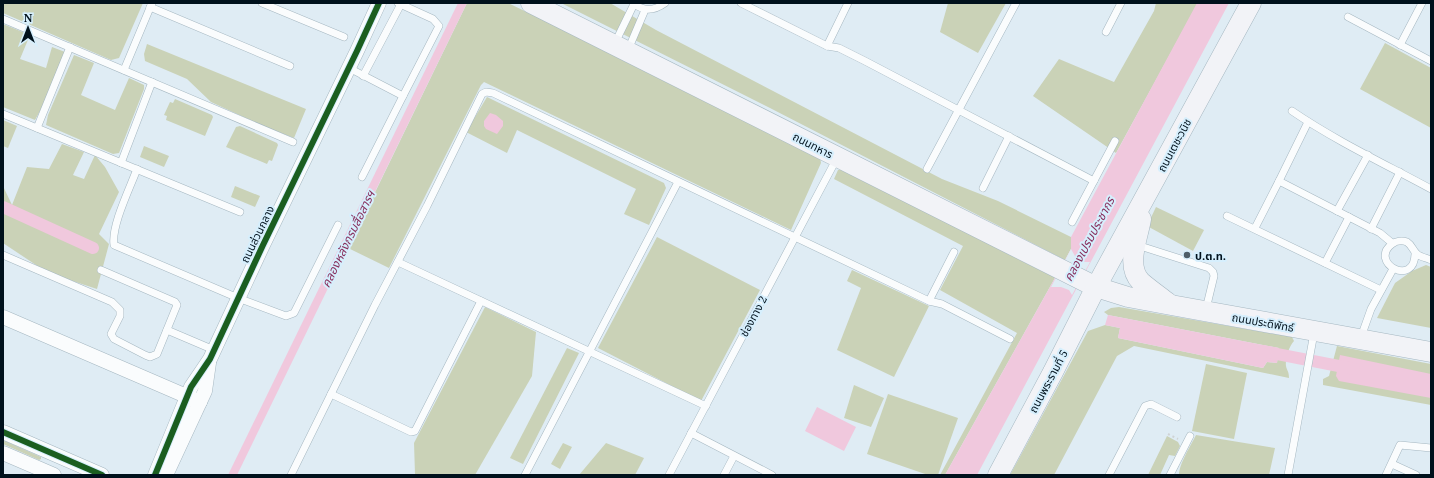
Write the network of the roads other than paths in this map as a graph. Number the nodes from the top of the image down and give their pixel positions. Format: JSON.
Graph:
{"nodes":[{"id":1,"x":262,"y":3,"type":"edge"},
{"id":2,"x":379,"y":3,"type":"edge"},
{"id":3,"x":531,"y":3,"type":"edge"},
{"id":4,"x":633,"y":3,"type":"edge"},
{"id":5,"x":665,"y":3,"type":"edge"},
{"id":6,"x":740,"y":3,"type":"edge"},
{"id":7,"x":848,"y":3,"type":"edge"},
{"id":8,"x":1016,"y":3,"type":"edge"},
{"id":9,"x":1121,"y":3,"type":"edge"},
{"id":10,"x":1250,"y":3,"type":"edge"},
{"id":11,"x":1422,"y":3,"type":"edge"},
{"id":12,"x":399,"y":4,"type":"edge"},
{"id":13,"x":151,"y":5,"type":"edge"},
{"id":14,"x":645,"y":10,"type":"junction"},
{"id":15,"x":1348,"y":17,"type":"dead end"},
{"id":16,"x":3,"y":19,"type":"edge"},
{"id":17,"x":1106,"y":32,"type":"dead end"},
{"id":18,"x":344,"y":37,"type":"dead end"},
{"id":19,"x":1400,"y":45,"type":"junction"},
{"id":20,"x":827,"y":46,"type":"junction"},
{"id":21,"x":70,"y":47,"type":"junction"},
{"id":22,"x":621,"y":48,"type":"junction"},
{"id":23,"x":1431,"y":62,"type":"edge"},
{"id":24,"x":290,"y":66,"type":"dead end"},
{"id":25,"x":349,"y":68,"type":"junction"},
{"id":26,"x":124,"y":70,"type":"junction"},
{"id":27,"x":364,"y":76,"type":"junction"},
{"id":28,"x":152,"y":82,"type":"junction"},
{"id":29,"x":403,"y":96,"type":"junction"},
{"id":30,"x":959,"y":110,"type":"junction"},
{"id":31,"x":1292,"y":111,"type":"dead end"},
{"id":32,"x":3,"y":114,"type":"edge"},
{"id":33,"x":1308,"y":122,"type":"junction"},
{"id":34,"x":37,"y":128,"type":"junction"},
{"id":35,"x":1009,"y":136,"type":"junction"},
{"id":36,"x":1115,"y":141,"type":"dead end"},
{"id":37,"x":293,"y":142,"type":"dead end"},
{"id":38,"x":1368,"y":155,"type":"junction"},
{"id":39,"x":837,"y":157,"type":"junction"},
{"id":40,"x":121,"y":162,"type":"junction"},
{"id":41,"x":137,"y":169,"type":"junction"},
{"id":42,"x":927,"y":169,"type":"dead end"},
{"id":43,"x":1400,"y":172,"type":"junction"},
{"id":44,"x":362,"y":177,"type":"dead end"},
{"id":45,"x":1094,"y":181,"type":"junction"},
{"id":46,"x":1279,"y":181,"type":"junction"},
{"id":47,"x":678,"y":182,"type":"junction"},
{"id":48,"x":983,"y":188,"type":"dead end"},
{"id":49,"x":1431,"y":189,"type":"edge"},
{"id":50,"x":1145,"y":200,"type":"junction"},
{"id":51,"x":1337,"y":211,"type":"junction"},
{"id":52,"x":240,"y":212,"type":"dead end"},
{"id":53,"x":1227,"y":216,"type":"dead end"},
{"id":54,"x":1349,"y":217,"type":"junction"},
{"id":55,"x":1072,"y":222,"type":"dead end"},
{"id":56,"x":338,"y":224,"type":"dead end"},
{"id":57,"x":1255,"y":228,"type":"junction"},
{"id":58,"x":1371,"y":229,"type":"junction"},
{"id":59,"x":795,"y":237,"type":"junction"},
{"id":60,"x":1392,"y":243,"type":"junction"},
{"id":61,"x":1136,"y":245,"type":"junction"},
{"id":62,"x":954,"y":252,"type":"dead end"},
{"id":63,"x":1416,"y":253,"type":"junction"},
{"id":64,"x":3,"y":255,"type":"edge"},
{"id":65,"x":1431,"y":260,"type":"edge"},
{"id":66,"x":398,"y":262,"type":"junction"},
{"id":67,"x":1325,"y":263,"type":"junction"},
{"id":68,"x":1393,"y":269,"type":"junction"},
{"id":69,"x":101,"y":270,"type":"dead end"},
{"id":70,"x":1096,"y":287,"type":"junction"},
{"id":71,"x":1381,"y":290,"type":"junction"},
{"id":72,"x":238,"y":298,"type":"junction"},
{"id":73,"x":481,"y":301,"type":"junction"},
{"id":74,"x":929,"y":301,"type":"junction"},
{"id":75,"x":1171,"y":305,"type":"junction"},
{"id":76,"x":1205,"y":311,"type":"junction"},
{"id":77,"x":3,"y":317,"type":"edge"},
{"id":78,"x":167,"y":330,"type":"junction"},
{"id":79,"x":1313,"y":338,"type":"junction"},
{"id":80,"x":1010,"y":339,"type":"dead end"},
{"id":81,"x":1360,"y":339,"type":"junction"},
{"id":82,"x":590,"y":352,"type":"junction"},
{"id":83,"x":1431,"y":352,"type":"edge"},
{"id":84,"x":212,"y":355,"type":"junction"},
{"id":85,"x":331,"y":394,"type":"junction"},
{"id":86,"x":194,"y":399,"type":"junction"},
{"id":87,"x":706,"y":406,"type":"junction"},
{"id":88,"x":1177,"y":417,"type":"dead end"},
{"id":89,"x":3,"y":432,"type":"edge"},
{"id":90,"x":691,"y":433,"type":"junction"},
{"id":91,"x":1190,"y":436,"type":"dead end"},
{"id":92,"x":1431,"y":448,"type":"edge"},
{"id":93,"x":3,"y":453,"type":"edge"},
{"id":94,"x":48,"y":453,"type":"junction"},
{"id":95,"x":734,"y":456,"type":"junction"},
{"id":96,"x":1392,"y":464,"type":"junction"},
{"id":97,"x":48,"y":472,"type":"edge"},
{"id":98,"x":102,"y":475,"type":"edge"},
{"id":99,"x":155,"y":475,"type":"edge"},
{"id":100,"x":166,"y":475,"type":"edge"},
{"id":101,"x":291,"y":475,"type":"edge"},
{"id":102,"x":525,"y":475,"type":"edge"},
{"id":103,"x":669,"y":475,"type":"edge"},
{"id":104,"x":724,"y":475,"type":"edge"},
{"id":105,"x":772,"y":475,"type":"edge"},
{"id":106,"x":998,"y":475,"type":"edge"},
{"id":107,"x":1109,"y":475,"type":"edge"},
{"id":108,"x":1170,"y":475,"type":"edge"},
{"id":109,"x":1288,"y":475,"type":"edge"},
{"id":110,"x":1386,"y":475,"type":"edge"},
{"id":111,"x":1416,"y":475,"type":"edge"}],
"edges":[{"from":1,"to":18,"type":"lane"},
{"from":2,"to":25,"type":"street","name":"ถนนส่วนกลาง"},
{"from":3,"to":22,"type":"main road","name":"ถนนทหาร"},
{"from":4,"to":14,"type":"lane"},
{"from":4,"to":22,"type":"lane"},
{"from":5,"to":14,"type":"lane"},
{"from":6,"to":20,"type":"lane"},
{"from":7,"to":20,"type":"lane"},
{"from":8,"to":30,"type":"lane"},
{"from":9,"to":17,"type":"lane"},
{"from":10,"to":50,"type":"main road","name":"ถนนเตชะวนิช"},
{"from":11,"to":19,"type":"lane"},
{"from":12,"to":27,"type":"lane"},
{"from":12,"to":29,"type":"lane"},
{"from":13,"to":24,"type":"lane"},
{"from":13,"to":26,"type":"lane"},
{"from":14,"to":22,"type":"lane"},
{"from":15,"to":19,"type":"lane"},
{"from":16,"to":21,"type":"lane"},
{"from":19,"to":23,"type":"lane"},
{"from":20,"to":30,"type":"lane"},
{"from":21,"to":26,"type":"lane"},
{"from":21,"to":34,"type":"lane"},
{"from":22,"to":39,"type":"main road","name":"ถนนทหาร"},
{"from":25,"to":27,"type":"lane"},
{"from":25,"to":72,"type":"street","name":"ถนนส่วนกลาง"},
{"from":26,"to":28,"type":"lane"},
{"from":27,"to":29,"type":"lane"},
{"from":28,"to":37,"type":"lane"},
{"from":28,"to":40,"type":"lane"},
{"from":29,"to":44,"type":"lane"},
{"from":30,"to":35,"type":"lane"},
{"from":30,"to":42,"type":"lane"},
{"from":31,"to":33,"type":"lane"},
{"from":32,"to":34,"type":"lane"},
{"from":33,"to":38,"type":"lane"},
{"from":33,"to":46,"type":"lane"},
{"from":34,"to":40,"type":"lane"},
{"from":35,"to":45,"type":"lane"},
{"from":35,"to":48,"type":"lane"},
{"from":36,"to":45,"type":"lane"},
{"from":38,"to":43,"type":"lane"},
{"from":38,"to":51,"type":"lane"},
{"from":39,"to":59,"type":"lane","name":"ช่องทาง 2"},
{"from":39,"to":70,"type":"main road","name":"ถนนทหาร"},
{"from":40,"to":41,"type":"lane"},
{"from":41,"to":52,"type":"lane"},
{"from":41,"to":72,"type":"lane"},
{"from":43,"to":49,"type":"lane"},
{"from":43,"to":58,"type":"lane"},
{"from":45,"to":55,"type":"lane"},
{"from":46,"to":51,"type":"lane"},
{"from":46,"to":57,"type":"lane"},
{"from":47,"to":59,"type":"lane"},
{"from":47,"to":66,"type":"lane"},
{"from":47,"to":82,"type":"lane"},
{"from":50,"to":61,"type":"main road"},
{"from":50,"to":70,"type":"main road","name":"ถนนเตชะวนิช"},
{"from":51,"to":54,"type":"lane"},
{"from":53,"to":57,"type":"lane"},
{"from":54,"to":58,"type":"lane"},
{"from":54,"to":67,"type":"lane"},
{"from":56,"to":72,"type":"lane"},
{"from":57,"to":67,"type":"lane"},
{"from":58,"to":60,"type":"lane"},
{"from":59,"to":74,"type":"lane"},
{"from":59,"to":87,"type":"lane","name":"ช่องทาง 2"},
{"from":60,"to":63,"type":"lane"},
{"from":60,"to":68,"type":"lane"},
{"from":61,"to":75,"type":"main road"},
{"from":61,"to":76,"type":"lane"},
{"from":62,"to":74,"type":"lane"},
{"from":63,"to":65,"type":"lane"},
{"from":63,"to":68,"type":"lane"},
{"from":64,"to":78,"type":"lane"},
{"from":66,"to":73,"type":"lane"},
{"from":66,"to":85,"type":"lane"},
{"from":67,"to":71,"type":"lane"},
{"from":68,"to":71,"type":"lane"},
{"from":69,"to":78,"type":"lane"},
{"from":70,"to":75,"type":"main road","name":"ถนนประดิพัทธ์"},
{"from":70,"to":106,"type":"main road","name":"ถนนพระรามที่ 5"},
{"from":71,"to":81,"type":"lane"},
{"from":72,"to":84,"type":"street","name":"ถนนส่วนกลาง"},
{"from":73,"to":82,"type":"lane"},
{"from":73,"to":85,"type":"lane"},
{"from":74,"to":80,"type":"lane"},
{"from":75,"to":76,"type":"main road","name":"ถนนประดิพัทธ์"},
{"from":76,"to":79,"type":"main road","name":"ถนนประดิพัทธ์"},
{"from":77,"to":86,"type":"street"},
{"from":78,"to":84,"type":"lane"},
{"from":79,"to":81,"type":"main road","name":"ถนนประดิพัทธ์"},
{"from":79,"to":109,"type":"lane"},
{"from":81,"to":83,"type":"main road","name":"ถนนประดิพัทธ์"},
{"from":82,"to":87,"type":"lane"},
{"from":82,"to":102,"type":"lane"},
{"from":84,"to":86,"type":"street","name":"ถนนส่วนกลาง"},
{"from":85,"to":101,"type":"lane"},
{"from":86,"to":99,"type":"street","name":"ถนนส่วนกลาง"},
{"from":86,"to":100,"type":"street","name":"ถนนส่วนกลาง"},
{"from":87,"to":90,"type":"lane","name":"ช่องทาง 2"},
{"from":88,"to":107,"type":"lane"},
{"from":89,"to":94,"type":"street"},
{"from":90,"to":95,"type":"lane"},
{"from":90,"to":103,"type":"lane","name":"ช่องทาง 2"},
{"from":91,"to":108,"type":"lane"},
{"from":92,"to":96,"type":"lane"},
{"from":93,"to":97,"type":"street"},
{"from":94,"to":97,"type":"street"},
{"from":94,"to":98,"type":"street"},
{"from":95,"to":104,"type":"lane"},
{"from":95,"to":105,"type":"lane"},
{"from":96,"to":110,"type":"lane"},
{"from":96,"to":111,"type":"lane"}]}
